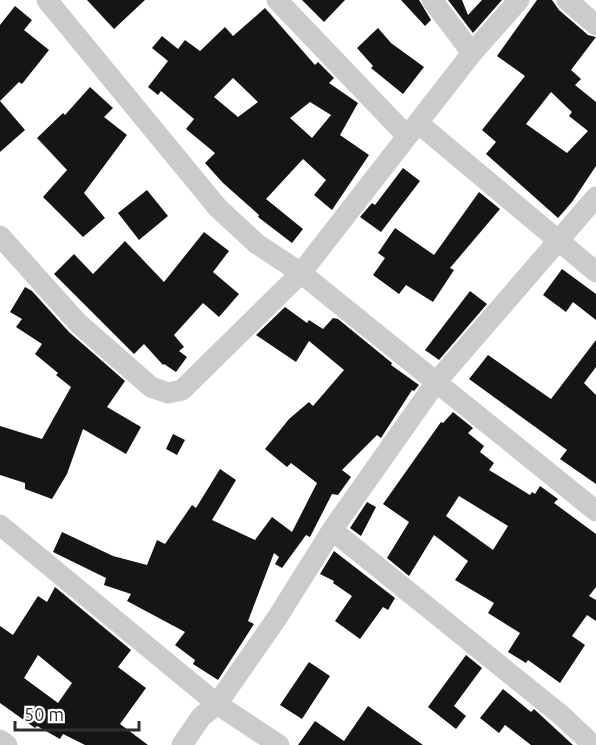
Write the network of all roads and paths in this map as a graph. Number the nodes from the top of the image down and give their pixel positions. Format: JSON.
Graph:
{"nodes":[{"id":1,"x":47,"y":0,"type":"edge"},
{"id":2,"x":277,"y":0,"type":"edge"},
{"id":3,"x":432,"y":0,"type":"edge"},
{"id":4,"x":519,"y":0,"type":"edge"},
{"id":5,"x":567,"y":0,"type":"edge"},
{"id":6,"x":596,"y":25,"type":"edge"},
{"id":7,"x":472,"y":53,"type":"junction"},
{"id":8,"x":412,"y":129,"type":"junction"},
{"id":9,"x":596,"y":197,"type":"edge"},
{"id":10,"x":0,"y":236,"type":"edge"},
{"id":11,"x":560,"y":241,"type":"junction"},
{"id":12,"x":596,"y":272,"type":"edge"},
{"id":13,"x":301,"y":273,"type":"junction"},
{"id":14,"x":437,"y":381,"type":"junction"},
{"id":15,"x":596,"y":511,"type":"edge"},
{"id":16,"x":0,"y":525,"type":"edge"},
{"id":17,"x":332,"y":530,"type":"junction"},
{"id":18,"x":217,"y":704,"type":"junction"},
{"id":19,"x":0,"y":740,"type":"edge"},
{"id":20,"x":7,"y":745,"type":"edge"},
{"id":21,"x":182,"y":745,"type":"edge"},
{"id":22,"x":279,"y":745,"type":"edge"},
{"id":23,"x":593,"y":745,"type":"edge"}],
"edges":[{"from":1,"to":13,"type":"street"},
{"from":2,"to":8,"type":"street"},
{"from":3,"to":7,"type":"street"},
{"from":4,"to":7,"type":"street"},
{"from":5,"to":6,"type":"street"},
{"from":7,"to":8,"type":"street"},
{"from":8,"to":11,"type":"street"},
{"from":8,"to":13,"type":"street"},
{"from":9,"to":11,"type":"street"},
{"from":10,"to":13,"type":"street"},
{"from":11,"to":12,"type":"street"},
{"from":11,"to":14,"type":"street"},
{"from":13,"to":14,"type":"street"},
{"from":14,"to":15,"type":"street"},
{"from":14,"to":17,"type":"street"},
{"from":16,"to":18,"type":"street"},
{"from":17,"to":18,"type":"street"},
{"from":17,"to":23,"type":"street"},
{"from":18,"to":21,"type":"street"},
{"from":18,"to":22,"type":"street"},
{"from":19,"to":20,"type":"street"}]}
